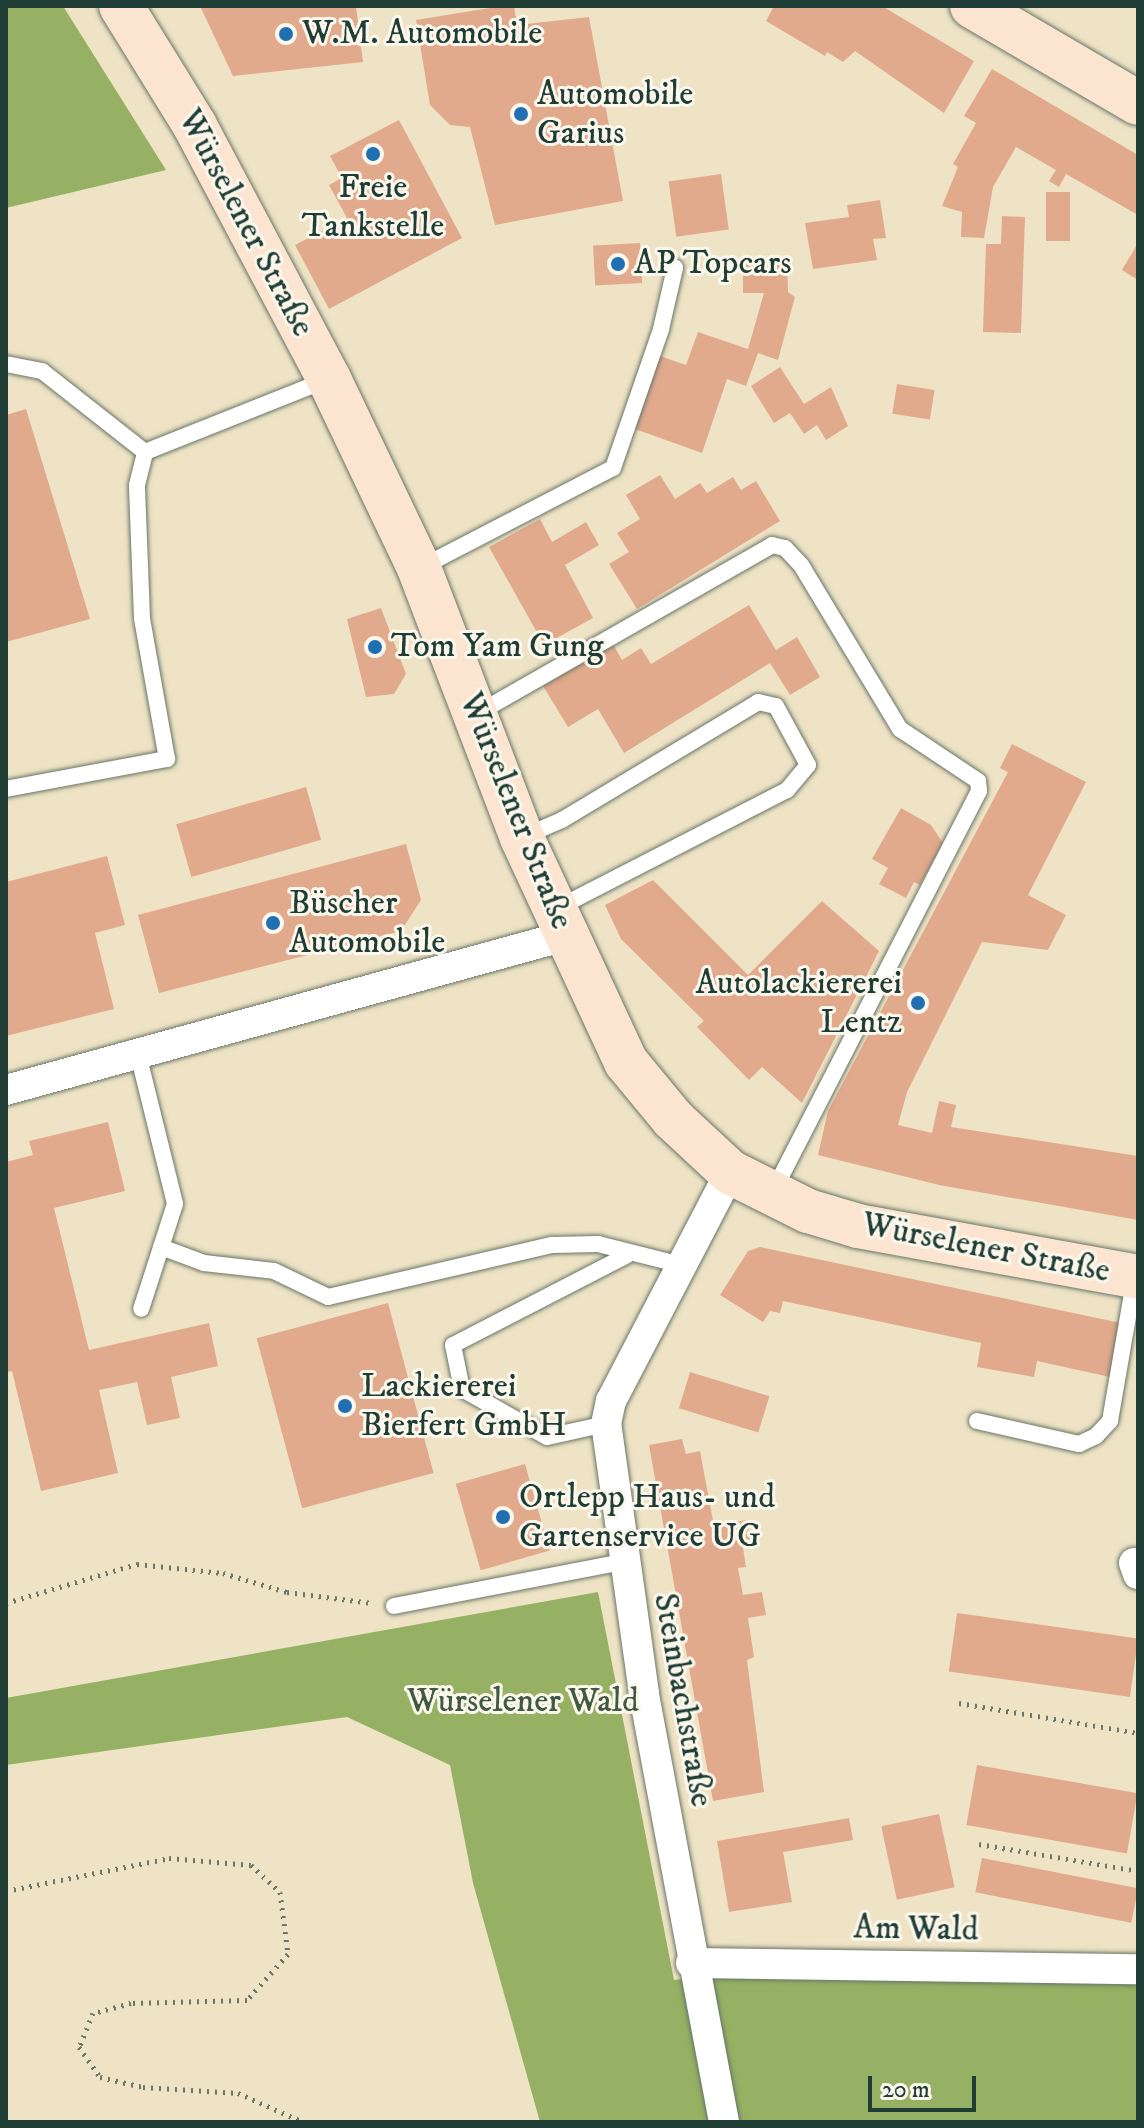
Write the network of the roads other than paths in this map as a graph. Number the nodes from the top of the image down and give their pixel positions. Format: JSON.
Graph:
{"nodes":[{"id":1,"x":121,"y":6,"type":"edge"},
{"id":2,"x":972,"y":6,"type":"edge"},
{"id":3,"x":1138,"y":103,"type":"edge"},
{"id":4,"x":675,"y":268,"type":"dead end"},
{"id":5,"x":6,"y":364,"type":"edge"},
{"id":6,"x":329,"y":379,"type":"junction"},
{"id":7,"x":145,"y":452,"type":"junction"},
{"id":8,"x":419,"y":568,"type":"junction"},
{"id":9,"x":477,"y":714,"type":"junction"},
{"id":10,"x":6,"y":789,"type":"edge"},
{"id":11,"x":522,"y":838,"type":"junction"},
{"id":12,"x":559,"y":923,"type":"junction"},
{"id":13,"x":138,"y":1054,"type":"junction"},
{"id":14,"x":6,"y":1090,"type":"edge"},
{"id":15,"x":730,"y":1172,"type":"junction"},
{"id":16,"x":771,"y":1195,"type":"junction"},
{"id":17,"x":161,"y":1247,"type":"junction"},
{"id":18,"x":627,"y":1255,"type":"junction"},
{"id":19,"x":681,"y":1265,"type":"junction"},
{"id":20,"x":1137,"y":1276,"type":"edge"},
{"id":21,"x":141,"y":1309,"type":"dead end"},
{"id":22,"x":977,"y":1421,"type":"dead end"},
{"id":23,"x":606,"y":1424,"type":"junction"},
{"id":24,"x":622,"y":1562,"type":"junction"},
{"id":25,"x":394,"y":1606,"type":"road end"},
{"id":26,"x":691,"y":1963,"type":"junction"},
{"id":27,"x":1138,"y":1969,"type":"edge"},
{"id":28,"x":724,"y":2122,"type":"edge"}],
"edges":[{"from":1,"to":6,"type":"main road","name":"Würselener Straße"},
{"from":2,"to":3,"type":"main road"},
{"from":4,"to":8,"type":"lane"},
{"from":5,"to":7,"type":"lane"},
{"from":6,"to":7,"type":"lane"},
{"from":6,"to":8,"type":"main road","name":"Würselener Straße"},
{"from":7,"to":10,"type":"lane"},
{"from":8,"to":9,"type":"main road","name":"Würselener Straße"},
{"from":9,"to":11,"type":"main road","name":"Würselener Straße"},
{"from":9,"to":16,"type":"lane"},
{"from":11,"to":12,"type":"main road","name":"Würselener Straße"},
{"from":11,"to":12,"type":"lane"},
{"from":12,"to":13,"type":"street"},
{"from":12,"to":15,"type":"main road","name":"Würselener Straße"},
{"from":13,"to":14,"type":"street"},
{"from":13,"to":17,"type":"lane"},
{"from":15,"to":16,"type":"main road","name":"Würselener Straße"},
{"from":15,"to":19,"type":"street","name":"Steinbachstraße"},
{"from":16,"to":20,"type":"main road","name":"Würselener Straße"},
{"from":17,"to":18,"type":"lane"},
{"from":17,"to":21,"type":"lane"},
{"from":18,"to":19,"type":"lane"},
{"from":18,"to":23,"type":"lane"},
{"from":19,"to":23,"type":"street","name":"Steinbachstraße"},
{"from":20,"to":22,"type":"lane"},
{"from":23,"to":24,"type":"street","name":"Steinbachstraße"},
{"from":24,"to":25,"type":"lane"},
{"from":24,"to":26,"type":"street","name":"Steinbachstraße"},
{"from":26,"to":27,"type":"street","name":"Am Wald"},
{"from":26,"to":28,"type":"street","name":"Steinbachstraße"}]}
